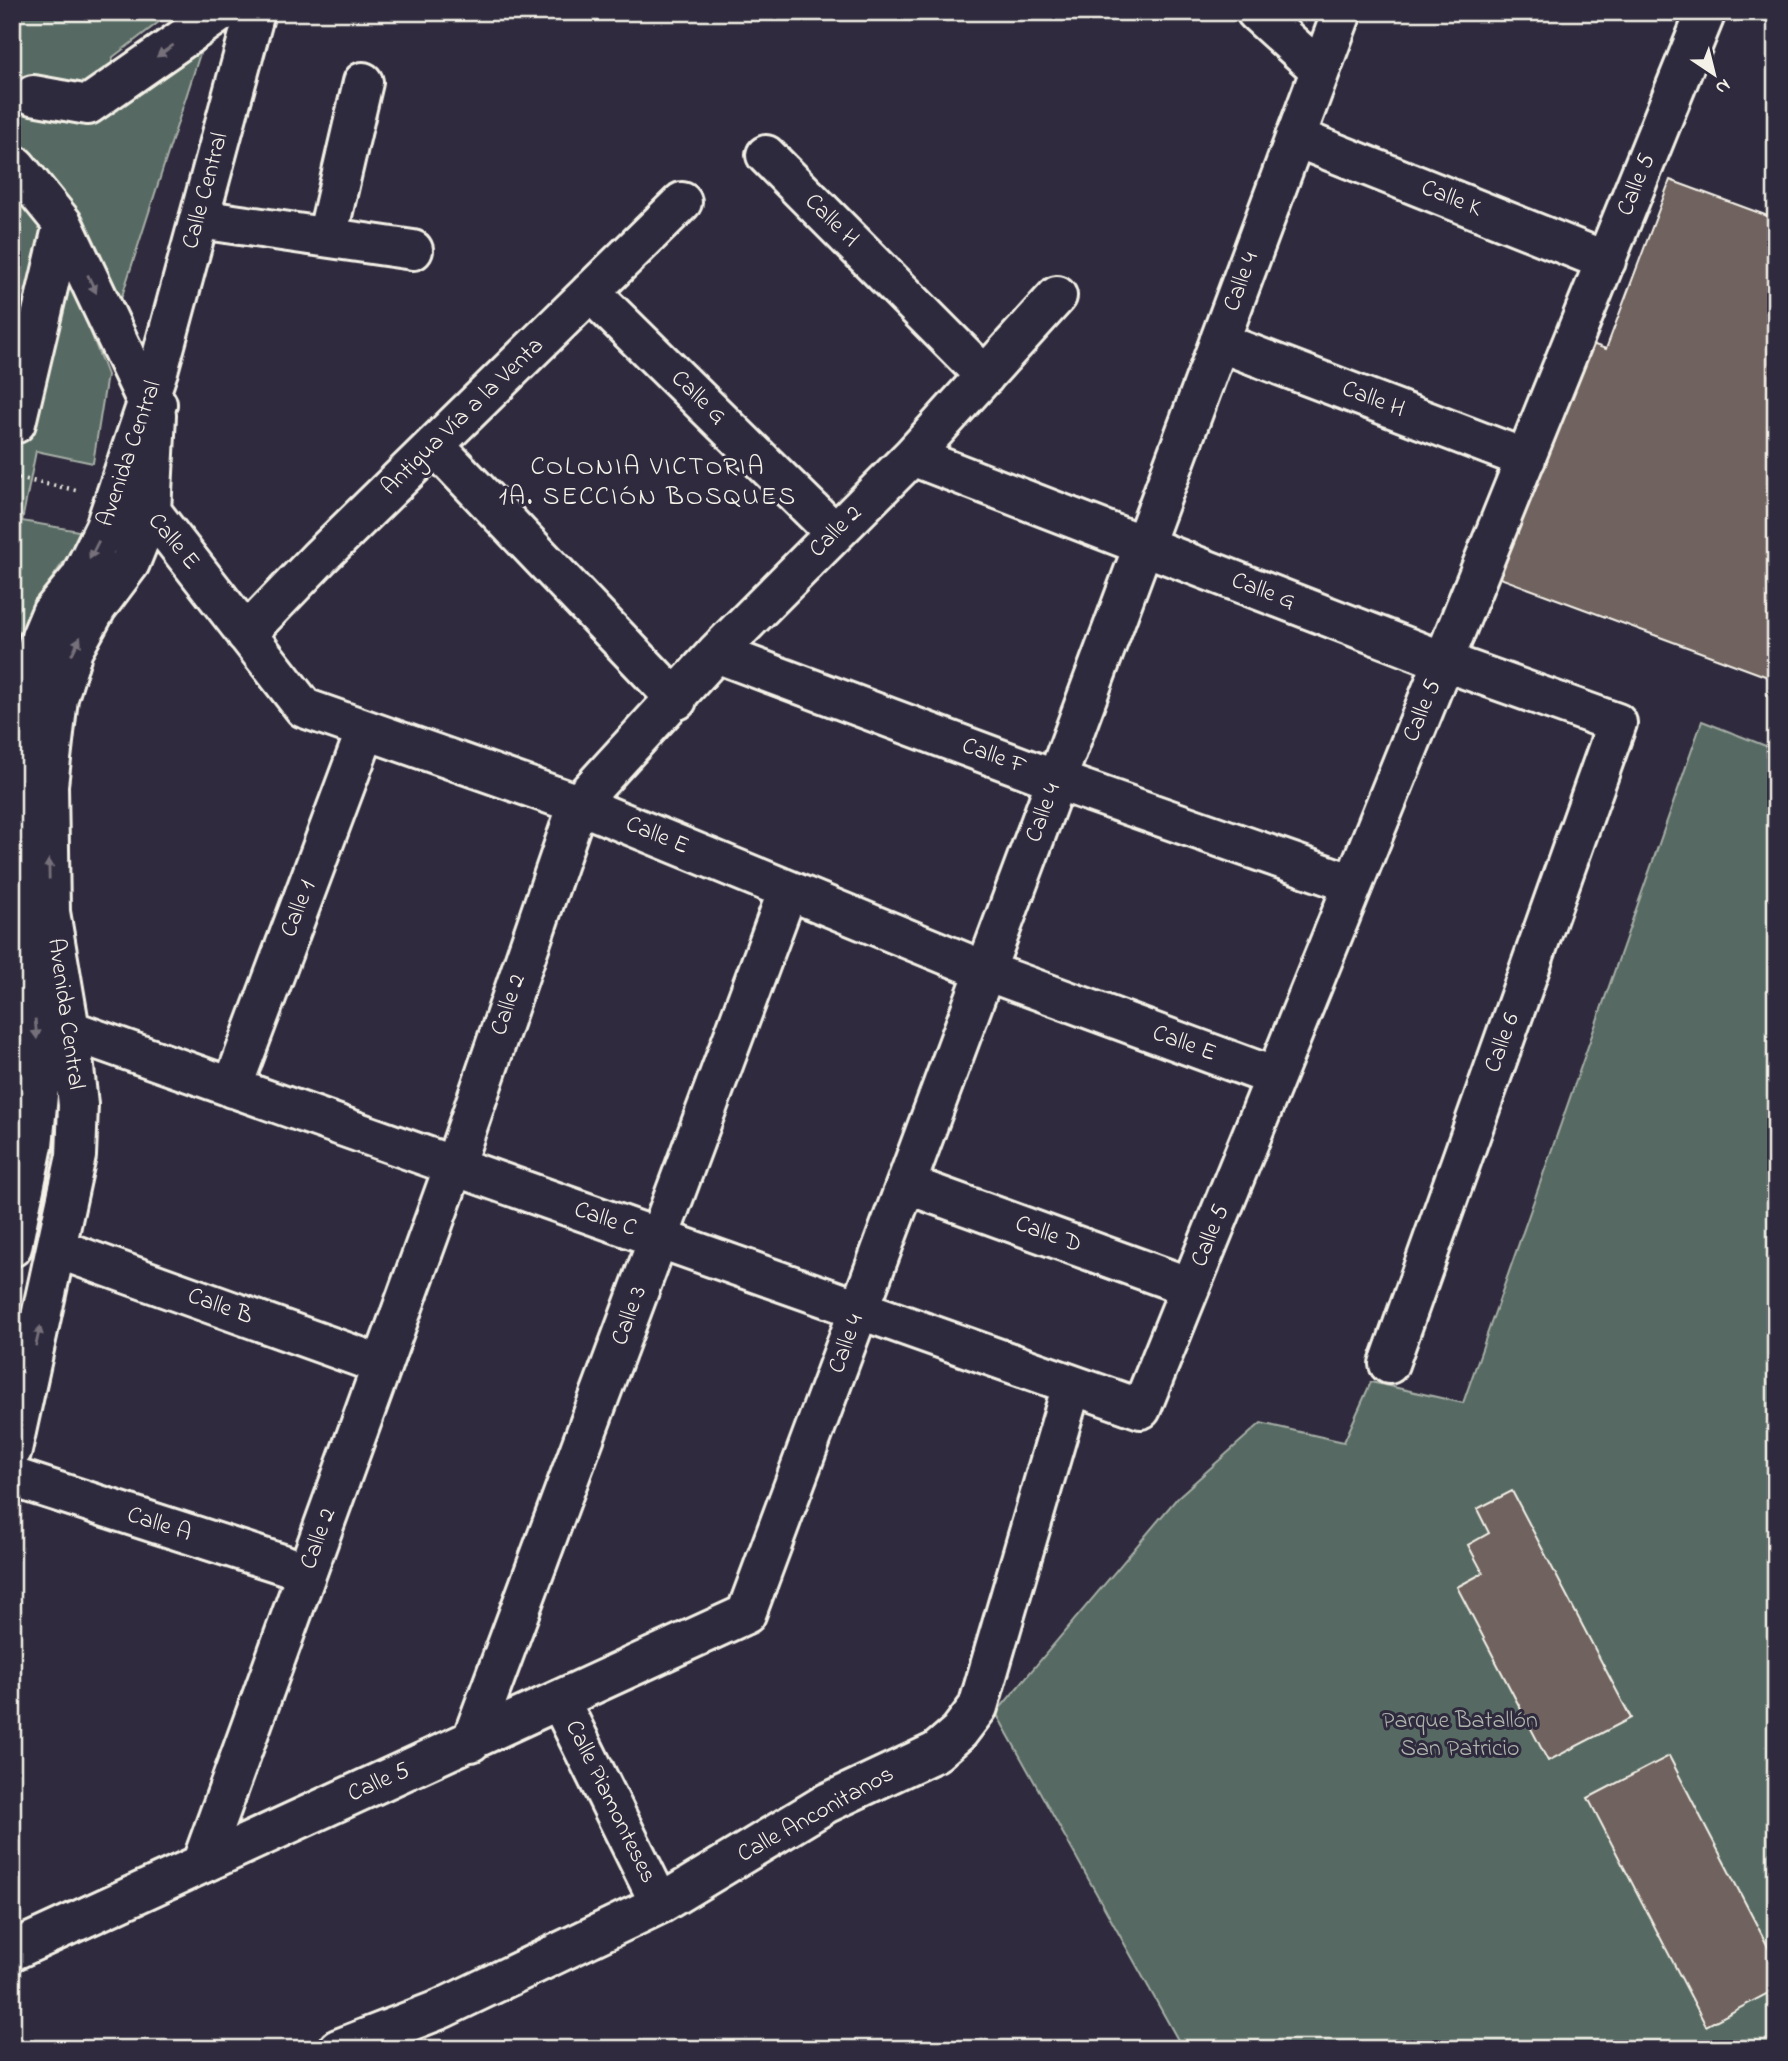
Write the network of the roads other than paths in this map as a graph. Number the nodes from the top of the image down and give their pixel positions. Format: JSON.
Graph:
{"nodes":[{"id":1,"x":221,"y":12,"type":"edge"},
{"id":2,"x":254,"y":12,"type":"edge"},
{"id":3,"x":1256,"y":12,"type":"edge"},
{"id":4,"x":1342,"y":12,"type":"edge"},
{"id":5,"x":1706,"y":12,"type":"edge"},
{"id":6,"x":1320,"y":70,"type":"junction"},
{"id":7,"x":363,"y":82,"type":"dead end"},
{"id":8,"x":33,"y":95,"type":"dead end"},
{"id":9,"x":1296,"y":137,"type":"junction"},
{"id":10,"x":766,"y":155,"type":"dead end"},
{"id":11,"x":16,"y":166,"type":"dead end"},
{"id":12,"x":682,"y":202,"type":"dead end"},
{"id":13,"x":199,"y":219,"type":"junction"},
{"id":14,"x":63,"y":224,"type":"junction"},
{"id":15,"x":327,"y":237,"type":"junction"},
{"id":16,"x":413,"y":250,"type":"dead end"},
{"id":17,"x":1606,"y":261,"type":"junction"},
{"id":18,"x":590,"y":292,"type":"junction"},
{"id":19,"x":1057,"y":296,"type":"dead end"},
{"id":20,"x":1219,"y":342,"type":"junction"},
{"id":21,"x":985,"y":376,"type":"junction"},
{"id":22,"x":154,"y":392,"type":"junction"},
{"id":23,"x":16,"y":423,"type":"dead end"},
{"id":24,"x":434,"y":445,"type":"junction"},
{"id":25,"x":912,"y":456,"type":"junction"},
{"id":26,"x":1526,"y":459,"type":"junction"},
{"id":27,"x":115,"y":498,"type":"junction"},
{"id":28,"x":152,"y":511,"type":"junction"},
{"id":29,"x":835,"y":533,"type":"junction"},
{"id":30,"x":1143,"y":546,"type":"junction"},
{"id":31,"x":246,"y":634,"type":"junction"},
{"id":32,"x":716,"y":653,"type":"junction"},
{"id":33,"x":1443,"y":661,"type":"junction"},
{"id":34,"x":677,"y":700,"type":"junction"},
{"id":35,"x":1617,"y":723,"type":"joint"},
{"id":36,"x":366,"y":730,"type":"junction"},
{"id":37,"x":1056,"y":780,"type":"junction"},
{"id":38,"x":578,"y":804,"type":"junction"},
{"id":39,"x":1353,"y":884,"type":"junction"},
{"id":40,"x":788,"y":890,"type":"junction"},
{"id":41,"x":986,"y":971,"type":"junction"},
{"id":42,"x":70,"y":1030,"type":"junction"},
{"id":43,"x":1275,"y":1077,"type":"junction"},
{"id":44,"x":232,"y":1088,"type":"junction"},
{"id":45,"x":454,"y":1166,"type":"junction"},
{"id":46,"x":906,"y":1184,"type":"junction"},
{"id":47,"x":658,"y":1238,"type":"junction"},
{"id":48,"x":12,"y":1247,"type":"edge"},
{"id":49,"x":58,"y":1249,"type":"junction"},
{"id":50,"x":1190,"y":1287,"type":"junction"},
{"id":51,"x":860,"y":1310,"type":"junction"},
{"id":52,"x":1389,"y":1364,"type":"dead end"},
{"id":53,"x":382,"y":1365,"type":"junction"},
{"id":54,"x":1072,"y":1385,"type":"junction"},
{"id":55,"x":1141,"y":1409,"type":"joint"},
{"id":56,"x":12,"y":1450,"type":"edge"},
{"id":57,"x":12,"y":1477,"type":"edge"},
{"id":58,"x":307,"y":1572,"type":"junction"},
{"id":59,"x":746,"y":1614,"type":"joint"},
{"id":60,"x":560,"y":1701,"type":"junction"},
{"id":61,"x":471,"y":1742,"type":"junction"},
{"id":62,"x":202,"y":1862,"type":"junction"},
{"id":63,"x":660,"y":1903,"type":"junction"},
{"id":64,"x":12,"y":1951,"type":"edge"},
{"id":65,"x":338,"y":2049,"type":"edge"}],
"edges":[{"from":1,"to":8,"type":"street","one_way":true},
{"from":2,"to":13,"type":"street","name":"Calle Central"},
{"from":3,"to":6,"type":"street"},
{"from":4,"to":6,"type":"street","name":"Calle 4"},
{"from":5,"to":17,"type":"street","name":"Calle 5"},
{"from":6,"to":9,"type":"street","name":"Calle 4"},
{"from":7,"to":15,"type":"street"},
{"from":9,"to":17,"type":"street","name":"Calle K"},
{"from":9,"to":20,"type":"street","name":"Calle 4"},
{"from":10,"to":21,"type":"street","name":"Calle H"},
{"from":11,"to":14,"type":"street"},
{"from":12,"to":18,"type":"street","name":"Antigua Vía a la Venta"},
{"from":13,"to":15,"type":"street"},
{"from":13,"to":22,"type":"street","name":"Calle Central"},
{"from":14,"to":22,"type":"street","one_way":true},
{"from":14,"to":23,"type":"street"},
{"from":15,"to":16,"type":"street"},
{"from":17,"to":26,"type":"street","name":"Calle 5"},
{"from":18,"to":24,"type":"street","name":"Antigua Vía a la Venta"},
{"from":18,"to":29,"type":"street","name":"Calle G"},
{"from":19,"to":21,"type":"street","name":"Calle 2"},
{"from":20,"to":26,"type":"street","name":"Calle H"},
{"from":20,"to":30,"type":"street","name":"Calle 4"},
{"from":21,"to":25,"type":"street","name":"Calle 2"},
{"from":22,"to":27,"type":"street","name":"Avenida Central"},
{"from":22,"to":28,"type":"street","name":"Avenida Central"},
{"from":24,"to":31,"type":"street","name":"Antigua Vía a la Venta"},
{"from":24,"to":34,"type":"street"},
{"from":25,"to":29,"type":"street","name":"Calle 2"},
{"from":25,"to":30,"type":"street","name":"Calle G"},
{"from":26,"to":33,"type":"street","name":"Calle 5"},
{"from":27,"to":28,"type":"street","name":"Calle E"},
{"from":27,"to":48,"type":"street","name":"Avenida Central","one_way":true},
{"from":28,"to":31,"type":"street","name":"Calle E"},
{"from":42,"to":28,"type":"street","name":"Avenida Central","one_way":true},
{"from":29,"to":32,"type":"street","name":"Calle 2"},
{"from":30,"to":33,"type":"street","name":"Calle G"},
{"from":30,"to":37,"type":"street","name":"Calle 4"},
{"from":31,"to":36,"type":"street","name":"Calle E"},
{"from":32,"to":34,"type":"street","name":"Calle 2"},
{"from":32,"to":37,"type":"street","name":"Calle F"},
{"from":33,"to":35,"type":"street","name":"Calle G"},
{"from":33,"to":39,"type":"street","name":"Calle 5"},
{"from":34,"to":38,"type":"street","name":"Calle 2"},
{"from":35,"to":52,"type":"street","name":"Calle 6"},
{"from":36,"to":38,"type":"street","name":"Calle E"},
{"from":36,"to":44,"type":"street","name":"Calle 1"},
{"from":37,"to":39,"type":"street","name":"Calle F"},
{"from":37,"to":41,"type":"street","name":"Calle 4"},
{"from":38,"to":40,"type":"street","name":"Calle E"},
{"from":38,"to":45,"type":"street","name":"Calle 2"},
{"from":39,"to":43,"type":"street","name":"Calle 5"},
{"from":40,"to":41,"type":"street","name":"Calle E"},
{"from":40,"to":47,"type":"street","name":"Calle 3"},
{"from":41,"to":43,"type":"street","name":"Calle E"},
{"from":41,"to":46,"type":"street","name":"Calle 4"},
{"from":42,"to":44,"type":"street","name":"Calle C"},
{"from":42,"to":49,"type":"street","name":"Avenida Central"},
{"from":43,"to":50,"type":"street","name":"Calle 5"},
{"from":44,"to":45,"type":"street","name":"Calle C"},
{"from":45,"to":47,"type":"street","name":"Calle C"},
{"from":45,"to":53,"type":"street","name":"Calle 2"},
{"from":46,"to":50,"type":"street","name":"Calle D"},
{"from":46,"to":51,"type":"street","name":"Calle 4"},
{"from":47,"to":51,"type":"street","name":"Calle C"},
{"from":47,"to":61,"type":"street","name":"Calle 3"},
{"from":49,"to":53,"type":"street","name":"Calle B"},
{"from":56,"to":49,"type":"street","name":"Avenida Central","one_way":true},
{"from":50,"to":55,"type":"street","name":"Calle 5"},
{"from":51,"to":54,"type":"street","name":"Calle C"},
{"from":51,"to":59,"type":"street","name":"Calle 4"},
{"from":53,"to":58,"type":"street","name":"Calle 2"},
{"from":54,"to":55,"type":"street","name":"Calle C"},
{"from":54,"to":63,"type":"street","name":"Calle Anconitanos"},
{"from":57,"to":58,"type":"street","name":"Calle A"},
{"from":58,"to":62,"type":"street","name":"Calle 2"},
{"from":59,"to":60,"type":"street","name":"Calle 5"},
{"from":60,"to":61,"type":"street","name":"Calle 5"},
{"from":60,"to":63,"type":"street","name":"Calle Piamonteses"},
{"from":61,"to":62,"type":"street","name":"Calle 5"},
{"from":62,"to":64,"type":"street","name":"Calle 5"},
{"from":63,"to":65,"type":"street","name":"Calle Anconitanos"}]}
